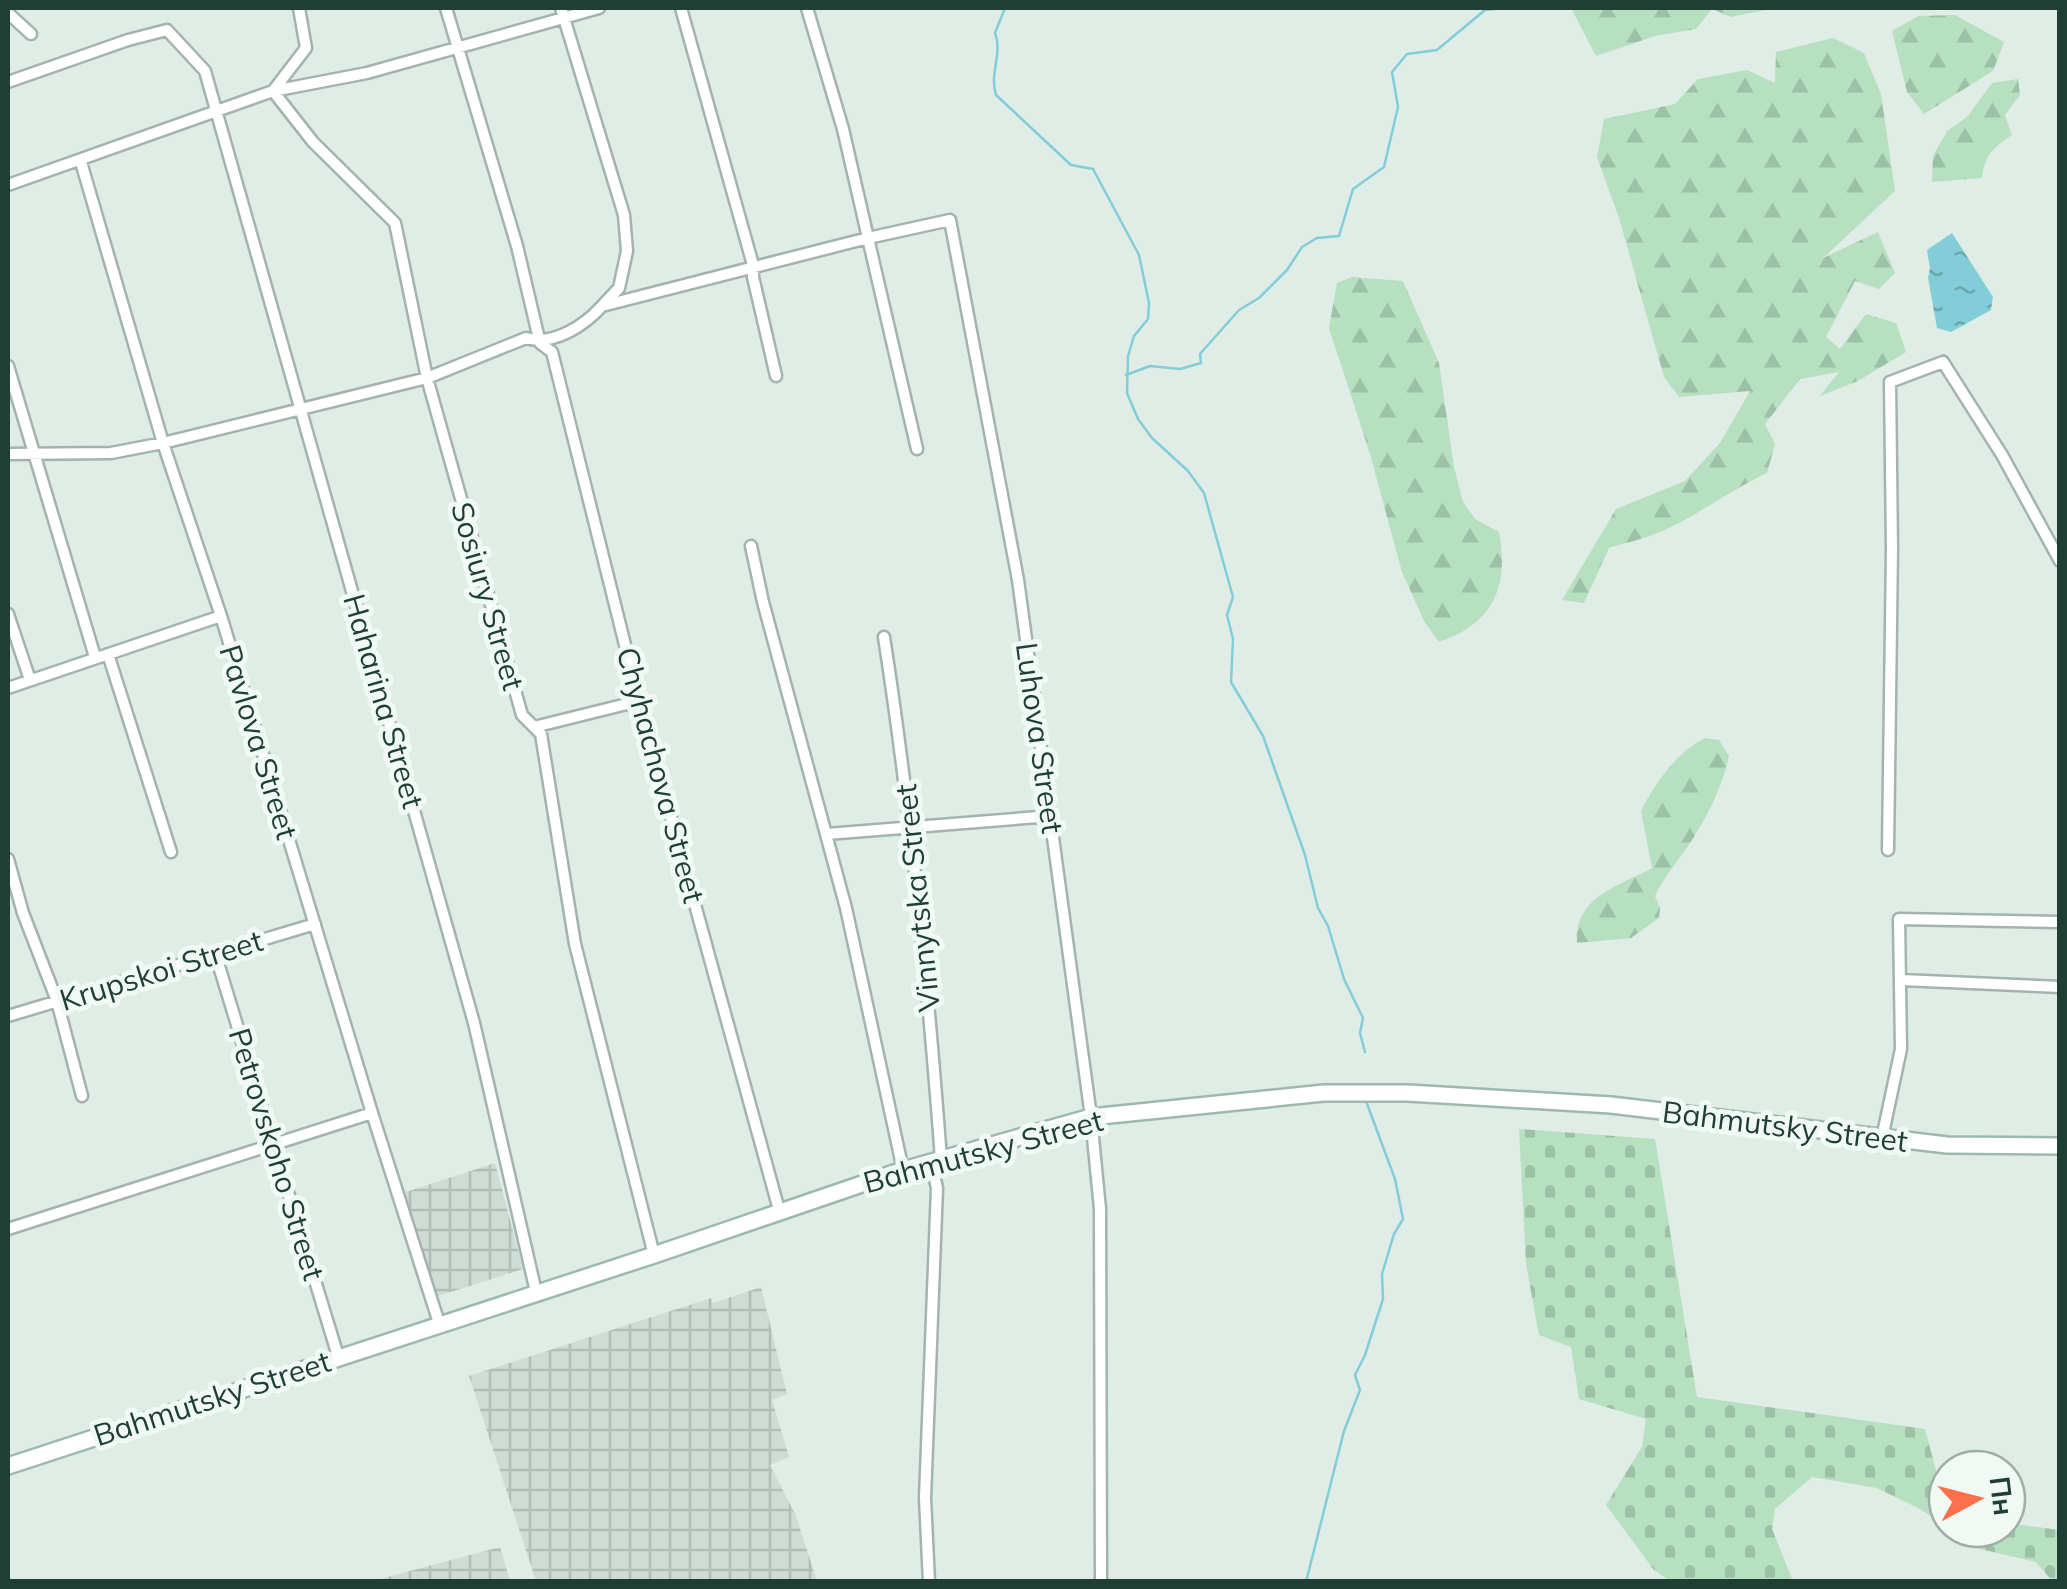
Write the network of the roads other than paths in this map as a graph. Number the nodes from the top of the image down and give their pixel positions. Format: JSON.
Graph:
{"nodes":[{"id":1,"x":299,"y":8,"type":"edge"},
{"id":2,"x":446,"y":8,"type":"edge"},
{"id":3,"x":599,"y":8,"type":"edge"},
{"id":4,"x":681,"y":8,"type":"edge"},
{"id":5,"x":806,"y":8,"type":"edge"},
{"id":6,"x":8,"y":12,"type":"edge"},
{"id":7,"x":563,"y":12,"type":"edge"},
{"id":8,"x":32,"y":34,"type":"dead end"},
{"id":9,"x":459,"y":46,"type":"junction"},
{"id":10,"x":8,"y":82,"type":"edge"},
{"id":11,"x":273,"y":92,"type":"junction"},
{"id":12,"x":219,"y":112,"type":"junction"},
{"id":13,"x":80,"y":162,"type":"junction"},
{"id":14,"x":8,"y":185,"type":"edge"},
{"id":15,"x":868,"y":238,"type":"junction"},
{"id":16,"x":753,"y":265,"type":"junction"},
{"id":17,"x":602,"y":306,"type":"junction"},
{"id":18,"x":540,"y":342,"type":"junction"},
{"id":19,"x":8,"y":366,"type":"edge"},
{"id":20,"x":776,"y":376,"type":"dead end"},
{"id":21,"x":427,"y":378,"type":"junction"},
{"id":22,"x":303,"y":410,"type":"junction"},
{"id":23,"x":163,"y":443,"type":"junction"},
{"id":24,"x":916,"y":449,"type":"dead end"},
{"id":25,"x":8,"y":454,"type":"edge"},
{"id":26,"x":35,"y":455,"type":"junction"},
{"id":27,"x":751,"y":546,"type":"dead end"},
{"id":28,"x":2060,"y":561,"type":"edge"},
{"id":29,"x":8,"y":614,"type":"edge"},
{"id":30,"x":220,"y":616,"type":"junction"},
{"id":31,"x":884,"y":638,"type":"dead end"},
{"id":32,"x":108,"y":654,"type":"junction"},
{"id":33,"x":95,"y":657,"type":"junction"},
{"id":34,"x":30,"y":680,"type":"junction"},
{"id":35,"x":8,"y":688,"type":"edge"},
{"id":36,"x":640,"y":700,"type":"junction"},
{"id":37,"x":534,"y":727,"type":"junction"},
{"id":38,"x":1050,"y":816,"type":"junction"},
{"id":39,"x":910,"y":828,"type":"junction"},
{"id":40,"x":827,"y":834,"type":"junction"},
{"id":41,"x":1888,"y":850,"type":"dead end"},
{"id":42,"x":171,"y":852,"type":"dead end"},
{"id":43,"x":8,"y":858,"type":"edge"},
{"id":44,"x":2060,"y":922,"type":"edge"},
{"id":45,"x":315,"y":924,"type":"junction"},
{"id":46,"x":215,"y":953,"type":"junction"},
{"id":47,"x":1901,"y":980,"type":"junction"},
{"id":48,"x":2060,"y":987,"type":"edge"},
{"id":49,"x":57,"y":1001,"type":"junction"},
{"id":50,"x":8,"y":1016,"type":"edge"},
{"id":51,"x":82,"y":1096,"type":"dead end"},
{"id":52,"x":372,"y":1113,"type":"junction"},
{"id":53,"x":1091,"y":1117,"type":"junction"},
{"id":54,"x":1882,"y":1138,"type":"junction"},
{"id":55,"x":276,"y":1146,"type":"junction"},
{"id":56,"x":2060,"y":1146,"type":"edge"},
{"id":57,"x":936,"y":1160,"type":"junction"},
{"id":58,"x":903,"y":1170,"type":"junction"},
{"id":59,"x":780,"y":1210,"type":"junction"},
{"id":60,"x":8,"y":1229,"type":"edge"},
{"id":61,"x":654,"y":1256,"type":"junction"},
{"id":62,"x":536,"y":1292,"type":"junction"},
{"id":63,"x":440,"y":1322,"type":"junction"},
{"id":64,"x":338,"y":1356,"type":"junction"},
{"id":65,"x":8,"y":1466,"type":"edge"},
{"id":66,"x":929,"y":1582,"type":"edge"},
{"id":67,"x":1101,"y":1582,"type":"edge"}],
"edges":[{"from":1,"to":11,"type":"street"},
{"from":2,"to":9,"type":"street","name":"Chyhachova Street"},
{"from":3,"to":7,"type":"street"},
{"from":4,"to":16,"type":"street"},
{"from":5,"to":15,"type":"street"},
{"from":6,"to":8,"type":"street"},
{"from":7,"to":9,"type":"street"},
{"from":7,"to":17,"type":"street"},
{"from":9,"to":11,"type":"street"},
{"from":9,"to":18,"type":"street","name":"Chyhachova Street"},
{"from":10,"to":12,"type":"street","name":"Haharina Street"},
{"from":11,"to":12,"type":"street"},
{"from":11,"to":21,"type":"street","name":"Sosiury Street"},
{"from":12,"to":13,"type":"street"},
{"from":12,"to":22,"type":"street","name":"Haharina Street"},
{"from":13,"to":14,"type":"street"},
{"from":13,"to":23,"type":"street","name":"Pavlova Street"},
{"from":15,"to":16,"type":"street"},
{"from":15,"to":24,"type":"street"},
{"from":15,"to":38,"type":"street","name":"Luhova Street"},
{"from":16,"to":17,"type":"street"},
{"from":16,"to":20,"type":"street"},
{"from":17,"to":18,"type":"street"},
{"from":18,"to":21,"type":"street"},
{"from":18,"to":36,"type":"street","name":"Chyhachova Street"},
{"from":19,"to":26,"type":"street"},
{"from":21,"to":22,"type":"street"},
{"from":21,"to":37,"type":"street","name":"Sosiury Street"},
{"from":22,"to":23,"type":"street"},
{"from":22,"to":62,"type":"street","name":"Haharina Street"},
{"from":23,"to":26,"type":"street"},
{"from":23,"to":30,"type":"street","name":"Pavlova Street"},
{"from":25,"to":26,"type":"street"},
{"from":26,"to":33,"type":"street"},
{"from":27,"to":40,"type":"street"},
{"from":28,"to":41,"type":"street"},
{"from":29,"to":34,"type":"street"},
{"from":30,"to":32,"type":"street"},
{"from":30,"to":45,"type":"street","name":"Pavlova Street"},
{"from":31,"to":39,"type":"street","name":"Vinnytska Street"},
{"from":32,"to":33,"type":"street"},
{"from":32,"to":42,"type":"street"},
{"from":33,"to":34,"type":"street"},
{"from":34,"to":35,"type":"street"},
{"from":36,"to":37,"type":"street"},
{"from":36,"to":59,"type":"street","name":"Chyhachova Street"},
{"from":37,"to":61,"type":"street","name":"Sosiury Street"},
{"from":38,"to":39,"type":"street"},
{"from":38,"to":53,"type":"street","name":"Luhova Street"},
{"from":39,"to":40,"type":"street"},
{"from":39,"to":57,"type":"street","name":"Vinnytska Street"},
{"from":40,"to":58,"type":"street"},
{"from":43,"to":49,"type":"street"},
{"from":44,"to":47,"type":"street"},
{"from":45,"to":46,"type":"street","name":"Krupskoi Street"},
{"from":45,"to":52,"type":"street","name":"Pavlova Street"},
{"from":46,"to":49,"type":"street","name":"Krupskoi Street"},
{"from":46,"to":55,"type":"street","name":"Petrovskoho Street"},
{"from":47,"to":48,"type":"street"},
{"from":47,"to":54,"type":"street"},
{"from":49,"to":50,"type":"street","name":"Krupskoi Street"},
{"from":49,"to":51,"type":"street"},
{"from":52,"to":55,"type":"street"},
{"from":52,"to":63,"type":"street","name":"Pavlova Street"},
{"from":53,"to":54,"type":"main road","name":"Bahmutsky Street"},
{"from":53,"to":57,"type":"main road","name":"Bahmutsky Street"},
{"from":53,"to":67,"type":"street","name":"Luhova Street"},
{"from":54,"to":56,"type":"main road","name":"Bahmutsky Street"},
{"from":55,"to":60,"type":"street"},
{"from":55,"to":64,"type":"street","name":"Petrovskoho Street"},
{"from":57,"to":58,"type":"main road","name":"Bahmutsky Street"},
{"from":57,"to":66,"type":"street","name":"Vinnytska Street"},
{"from":58,"to":59,"type":"main road","name":"Bahmutsky Street"},
{"from":59,"to":61,"type":"main road","name":"Bahmutsky Street"},
{"from":61,"to":62,"type":"main road","name":"Bahmutsky Street"},
{"from":62,"to":63,"type":"main road","name":"Bahmutsky Street"},
{"from":63,"to":64,"type":"main road","name":"Bahmutsky Street"},
{"from":64,"to":65,"type":"main road","name":"Bahmutsky Street"}]}
